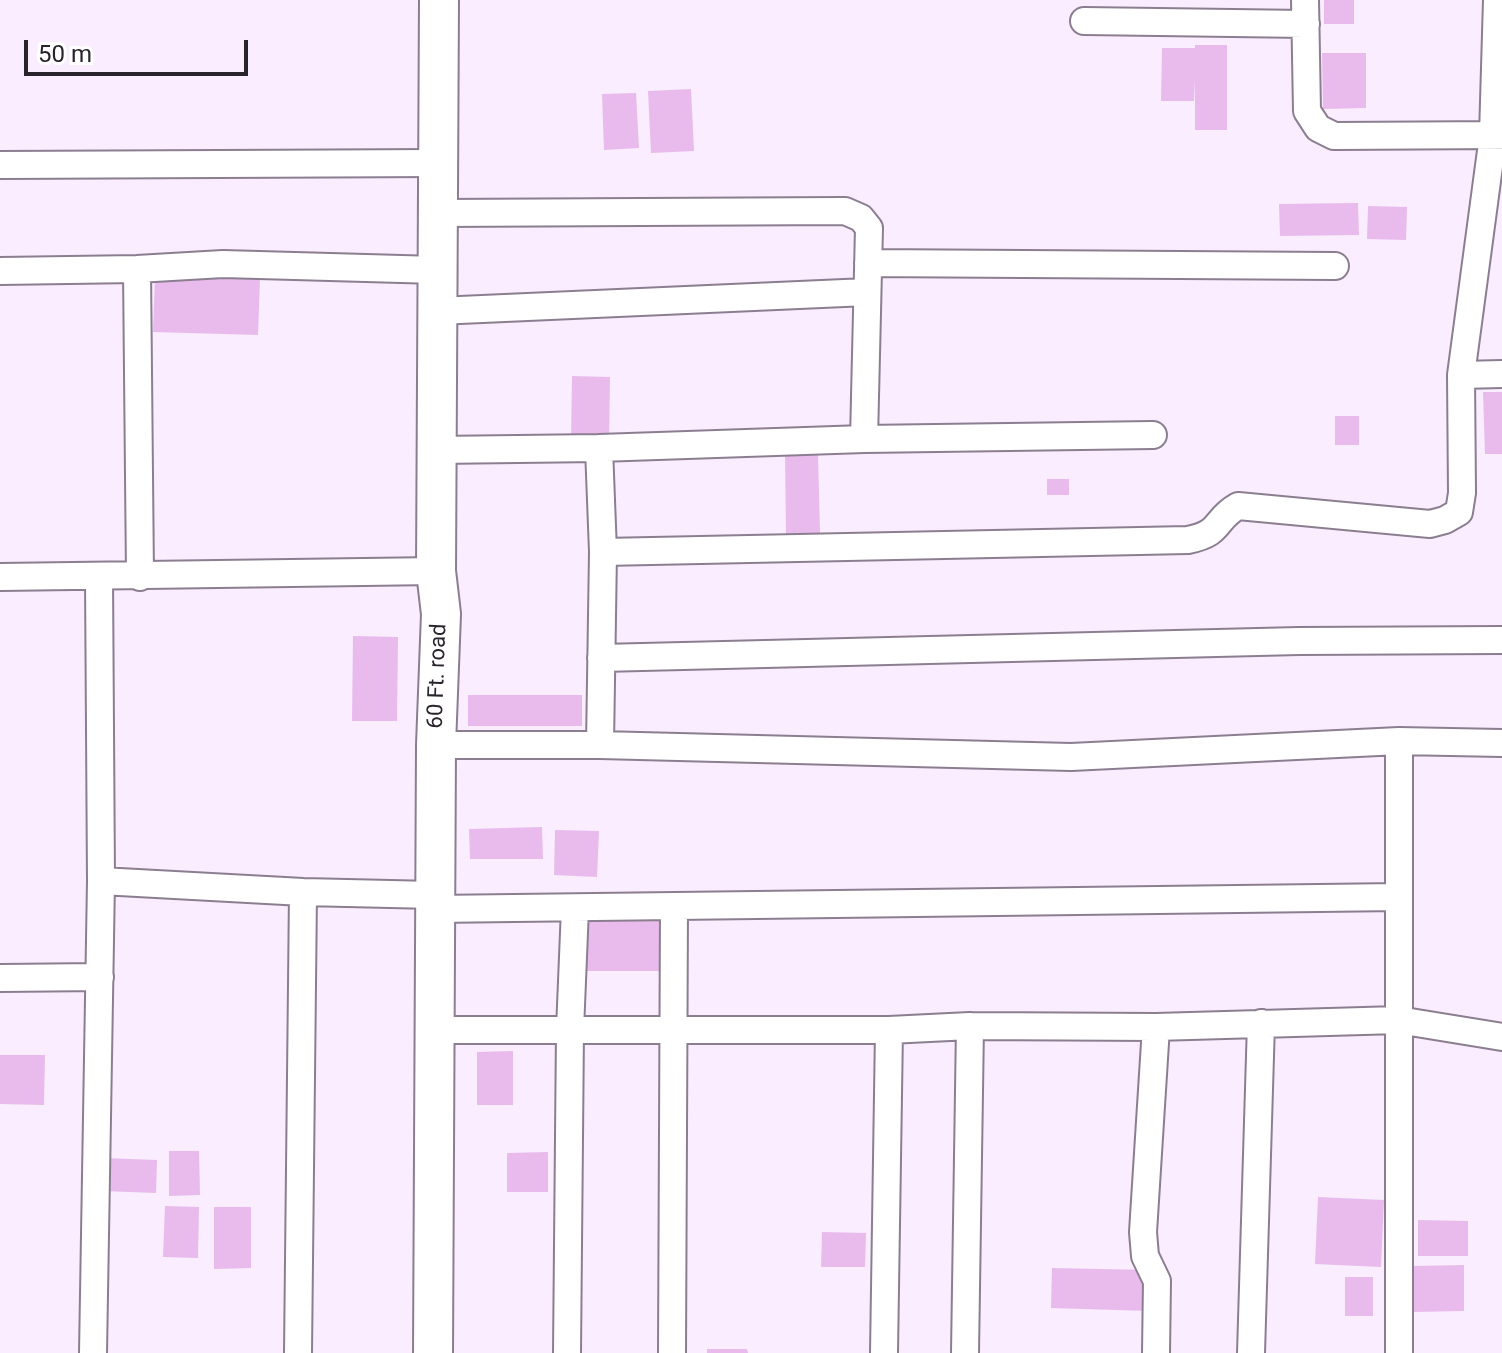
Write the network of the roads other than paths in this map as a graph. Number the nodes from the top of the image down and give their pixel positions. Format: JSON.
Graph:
{"nodes":[{"id":1,"x":439,"y":0,"type":"edge"},
{"id":2,"x":1497,"y":0,"type":"edge"},
{"id":3,"x":1306,"y":12,"type":"edge"},
{"id":4,"x":1084,"y":21,"type":"dead end"},
{"id":5,"x":1498,"y":136,"type":"edge"},
{"id":6,"x":438,"y":163,"type":"junction"},
{"id":7,"x":0,"y":165,"type":"edge"},
{"id":8,"x":438,"y":213,"type":"junction"},
{"id":9,"x":868,"y":263,"type":"junction"},
{"id":10,"x":1335,"y":266,"type":"dead end"},
{"id":11,"x":137,"y":269,"type":"junction"},
{"id":12,"x":437,"y":270,"type":"junction"},
{"id":13,"x":0,"y":271,"type":"edge"},
{"id":14,"x":867,"y":292,"type":"junction"},
{"id":15,"x":437,"y":311,"type":"junction"},
{"id":16,"x":1502,"y":374,"type":"edge"},
{"id":17,"x":1461,"y":375,"type":"junction"},
{"id":18,"x":1153,"y":435,"type":"dead end"},
{"id":19,"x":864,"y":439,"type":"junction"},
{"id":20,"x":599,"y":448,"type":"junction"},
{"id":21,"x":436,"y":450,"type":"junction"},
{"id":22,"x":603,"y":552,"type":"junction"},
{"id":23,"x":436,"y":571,"type":"junction"},
{"id":24,"x":0,"y":577,"type":"edge"},
{"id":25,"x":99,"y":577,"type":"junction"},
{"id":26,"x":140,"y":577,"type":"junction"},
{"id":27,"x":1502,"y":640,"type":"edge"},
{"id":28,"x":601,"y":658,"type":"junction"},
{"id":29,"x":1399,"y":741,"type":"junction"},
{"id":30,"x":1502,"y":743,"type":"edge"},
{"id":31,"x":436,"y":745,"type":"junction"},
{"id":32,"x":600,"y":745,"type":"junction"},
{"id":33,"x":101,"y":881,"type":"junction"},
{"id":34,"x":303,"y":892,"type":"junction"},
{"id":35,"x":1399,"y":897,"type":"junction"},
{"id":36,"x":434,"y":902,"type":"junction"},
{"id":37,"x":575,"y":908,"type":"junction"},
{"id":38,"x":674,"y":908,"type":"junction"},
{"id":39,"x":100,"y":977,"type":"junction"},
{"id":40,"x":0,"y":978,"type":"edge"},
{"id":41,"x":1398,"y":1020,"type":"junction"},
{"id":42,"x":1261,"y":1023,"type":"junction"},
{"id":43,"x":970,"y":1026,"type":"junction"},
{"id":44,"x":1156,"y":1027,"type":"junction"},
{"id":45,"x":672,"y":1029,"type":"junction"},
{"id":46,"x":435,"y":1030,"type":"junction"},
{"id":47,"x":570,"y":1030,"type":"junction"},
{"id":48,"x":889,"y":1030,"type":"junction"},
{"id":49,"x":1502,"y":1037,"type":"edge"},
{"id":50,"x":93,"y":1353,"type":"edge"},
{"id":51,"x":298,"y":1353,"type":"edge"},
{"id":52,"x":433,"y":1353,"type":"edge"},
{"id":53,"x":567,"y":1353,"type":"edge"},
{"id":54,"x":672,"y":1353,"type":"edge"},
{"id":55,"x":884,"y":1353,"type":"edge"},
{"id":56,"x":965,"y":1353,"type":"edge"},
{"id":57,"x":1156,"y":1353,"type":"edge"},
{"id":58,"x":1251,"y":1353,"type":"edge"},
{"id":59,"x":1399,"y":1353,"type":"edge"}],
"edges":[{"from":1,"to":6,"type":"street","name":"60 Ft. road"},
{"from":2,"to":5,"type":"street"},
{"from":3,"to":4,"type":"street"},
{"from":3,"to":5,"type":"street"},
{"from":5,"to":17,"type":"street"},
{"from":6,"to":7,"type":"street"},
{"from":6,"to":8,"type":"street","name":"60 Ft. road"},
{"from":8,"to":9,"type":"street"},
{"from":8,"to":12,"type":"street","name":"60 Ft. road"},
{"from":9,"to":10,"type":"street"},
{"from":9,"to":14,"type":"street"},
{"from":11,"to":12,"type":"street"},
{"from":11,"to":13,"type":"street"},
{"from":11,"to":26,"type":"street"},
{"from":12,"to":15,"type":"street","name":"60 Ft. road"},
{"from":14,"to":15,"type":"street"},
{"from":14,"to":19,"type":"street"},
{"from":15,"to":21,"type":"street","name":"60 Ft. road"},
{"from":16,"to":17,"type":"street"},
{"from":17,"to":22,"type":"street"},
{"from":18,"to":19,"type":"street"},
{"from":19,"to":20,"type":"street"},
{"from":20,"to":21,"type":"street"},
{"from":20,"to":22,"type":"street"},
{"from":21,"to":23,"type":"street","name":"60 Ft. road"},
{"from":22,"to":28,"type":"street"},
{"from":23,"to":26,"type":"street"},
{"from":23,"to":31,"type":"street","name":"60 Ft. road"},
{"from":24,"to":25,"type":"street"},
{"from":25,"to":26,"type":"street"},
{"from":25,"to":33,"type":"street"},
{"from":27,"to":28,"type":"street"},
{"from":28,"to":32,"type":"street"},
{"from":29,"to":30,"type":"street"},
{"from":29,"to":32,"type":"street"},
{"from":29,"to":35,"type":"street"},
{"from":31,"to":32,"type":"street"},
{"from":31,"to":36,"type":"street","name":"60 Ft. road"},
{"from":33,"to":34,"type":"street"},
{"from":33,"to":39,"type":"street"},
{"from":34,"to":36,"type":"street"},
{"from":34,"to":51,"type":"street"},
{"from":35,"to":38,"type":"street"},
{"from":35,"to":41,"type":"street"},
{"from":36,"to":37,"type":"street"},
{"from":36,"to":46,"type":"street","name":"60 Ft. road"},
{"from":37,"to":38,"type":"street"},
{"from":37,"to":47,"type":"street"},
{"from":38,"to":45,"type":"street"},
{"from":39,"to":40,"type":"street"},
{"from":39,"to":50,"type":"street"},
{"from":41,"to":42,"type":"street"},
{"from":41,"to":49,"type":"street"},
{"from":41,"to":59,"type":"street"},
{"from":42,"to":44,"type":"street"},
{"from":42,"to":58,"type":"street"},
{"from":43,"to":44,"type":"street"},
{"from":43,"to":48,"type":"street"},
{"from":43,"to":56,"type":"street"},
{"from":44,"to":57,"type":"street"},
{"from":45,"to":47,"type":"street"},
{"from":45,"to":48,"type":"street"},
{"from":45,"to":54,"type":"street"},
{"from":46,"to":47,"type":"street"},
{"from":46,"to":52,"type":"street","name":"60 Ft. road"},
{"from":47,"to":53,"type":"street"},
{"from":48,"to":55,"type":"street"}]}
